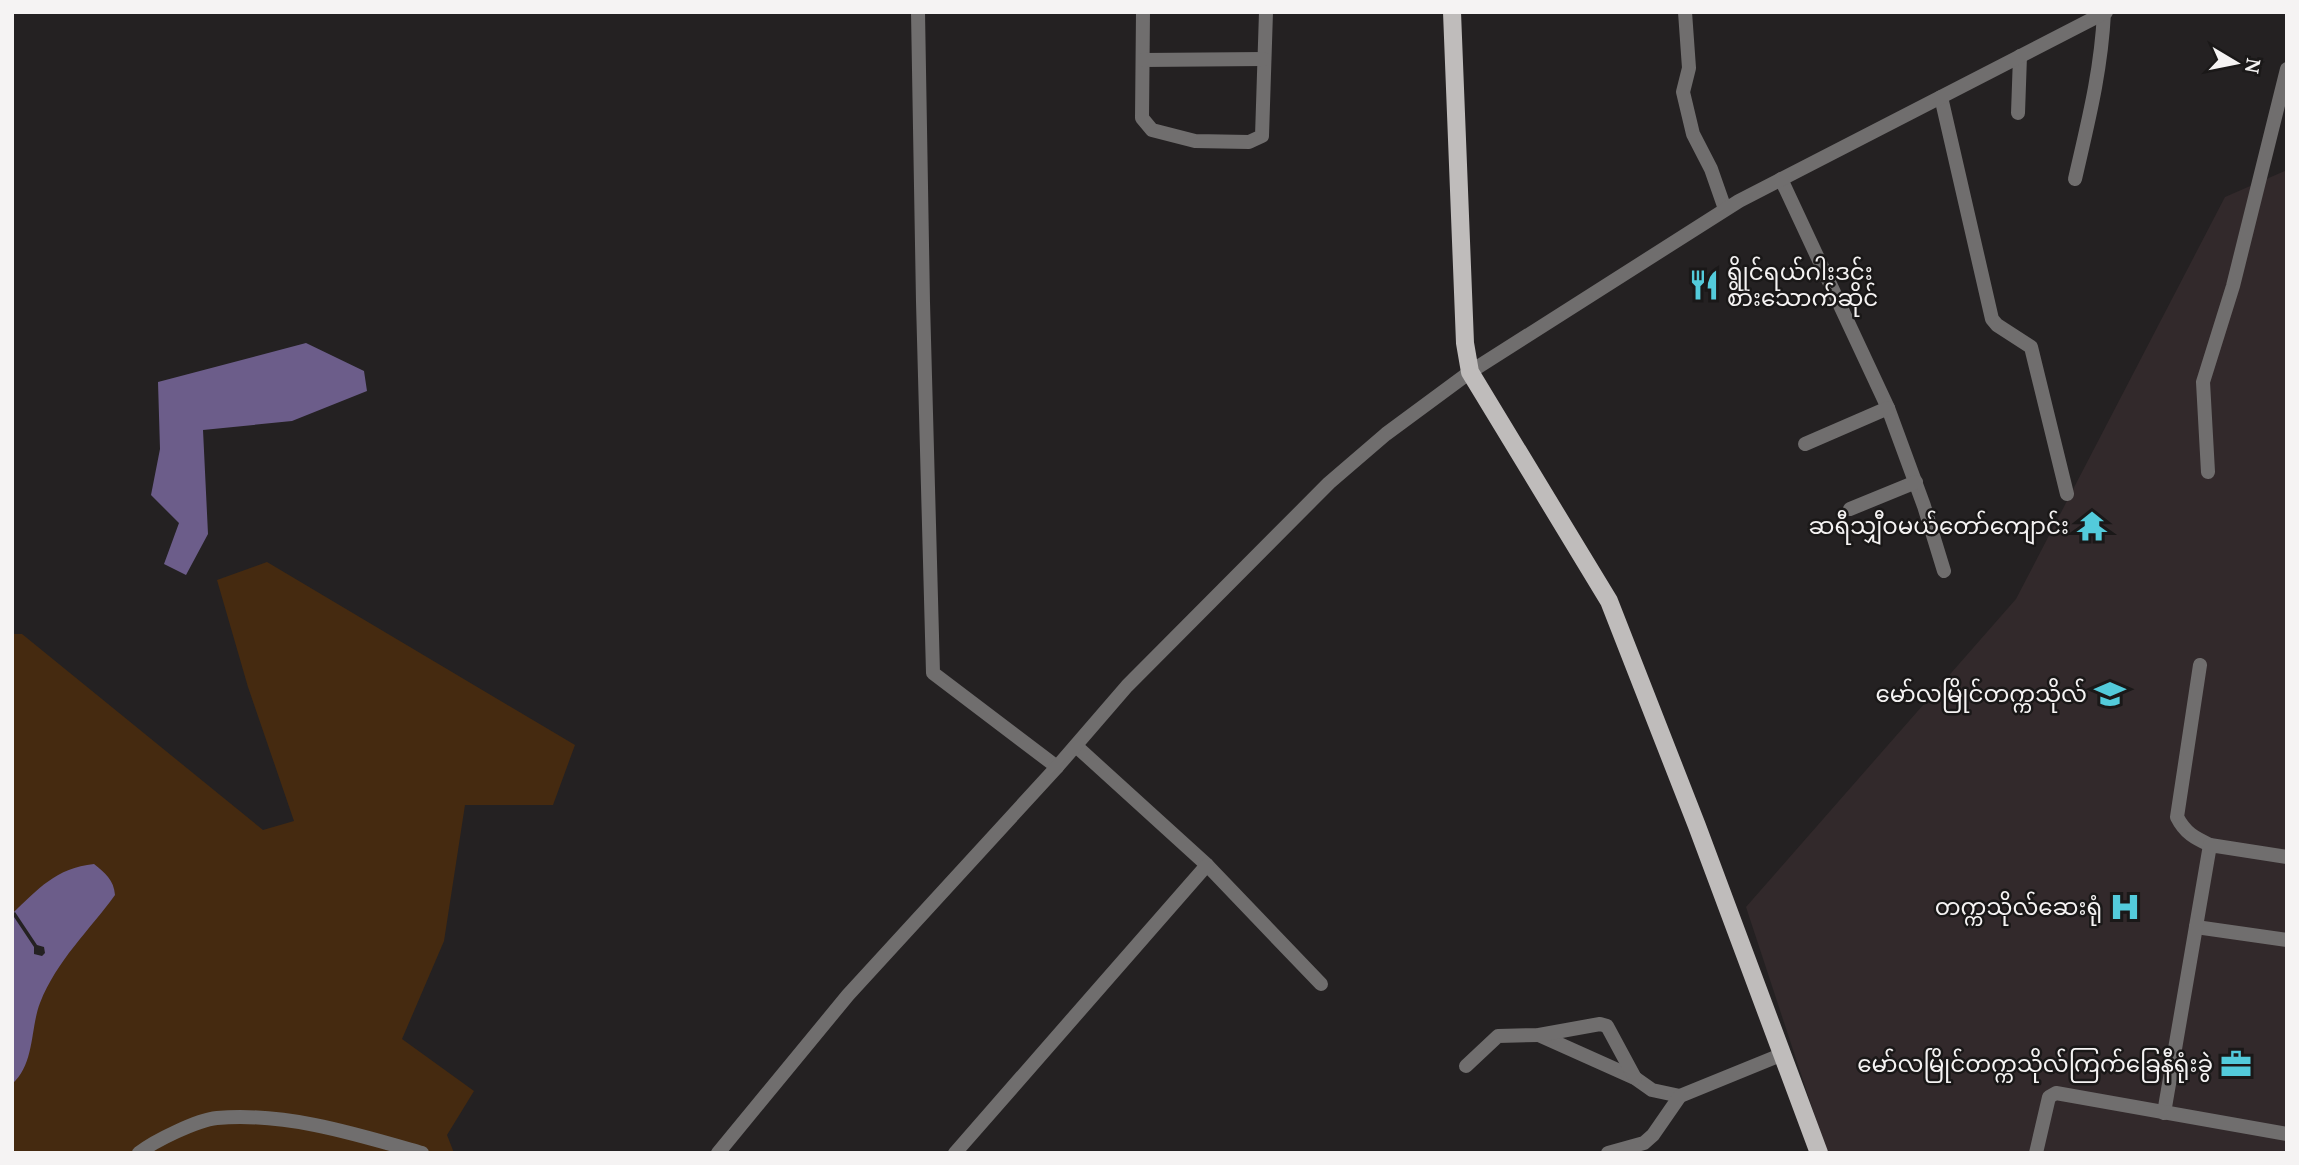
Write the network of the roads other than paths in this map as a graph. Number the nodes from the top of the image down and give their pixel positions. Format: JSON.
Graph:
{"nodes":[{"id":1,"x":918,"y":12,"type":"edge"},
{"id":2,"x":1143,"y":12,"type":"edge"},
{"id":3,"x":1266,"y":12,"type":"edge"},
{"id":4,"x":1452,"y":12,"type":"edge"},
{"id":5,"x":1685,"y":12,"type":"edge"},
{"id":6,"x":2105,"y":13,"type":"edge"},
{"id":7,"x":2020,"y":56,"type":"junction"},
{"id":8,"x":1264,"y":59,"type":"junction"},
{"id":9,"x":1143,"y":60,"type":"junction"},
{"id":10,"x":2287,"y":69,"type":"edge"},
{"id":11,"x":1941,"y":97,"type":"junction"},
{"id":12,"x":2018,"y":113,"type":"dead end"},
{"id":13,"x":1781,"y":179,"type":"junction"},
{"id":14,"x":2075,"y":179,"type":"dead end"},
{"id":15,"x":1725,"y":209,"type":"junction"},
{"id":16,"x":1470,"y":372,"type":"junction"},
{"id":17,"x":1888,"y":408,"type":"junction"},
{"id":18,"x":1805,"y":444,"type":"dead end"},
{"id":19,"x":2208,"y":472,"type":"dead end"},
{"id":20,"x":1916,"y":482,"type":"junction"},
{"id":21,"x":2067,"y":494,"type":"dead end"},
{"id":22,"x":1850,"y":509,"type":"dead end"},
{"id":23,"x":1944,"y":571,"type":"dead end"},
{"id":24,"x":2200,"y":665,"type":"dead end"},
{"id":25,"x":1076,"y":746,"type":"junction"},
{"id":26,"x":1057,"y":768,"type":"junction"},
{"id":27,"x":2210,"y":845,"type":"junction"},
{"id":28,"x":2287,"y":857,"type":"edge"},
{"id":29,"x":1208,"y":865,"type":"junction"},
{"id":30,"x":2196,"y":927,"type":"junction"},
{"id":31,"x":2287,"y":940,"type":"edge"},
{"id":32,"x":1321,"y":984,"type":"dead end"},
{"id":33,"x":1539,"y":1035,"type":"junction"},
{"id":34,"x":1783,"y":1054,"type":"junction"},
{"id":35,"x":1466,"y":1066,"type":"dead end"},
{"id":36,"x":1636,"y":1079,"type":"junction"},
{"id":37,"x":1680,"y":1096,"type":"junction"},
{"id":38,"x":2164,"y":1113,"type":"junction"},
{"id":39,"x":2287,"y":1134,"type":"edge"},
{"id":40,"x":139,"y":1153,"type":"edge"},
{"id":41,"x":422,"y":1153,"type":"edge"},
{"id":42,"x":718,"y":1153,"type":"edge"},
{"id":43,"x":956,"y":1153,"type":"edge"},
{"id":44,"x":1608,"y":1153,"type":"edge"},
{"id":45,"x":1819,"y":1153,"type":"edge"},
{"id":46,"x":2036,"y":1153,"type":"edge"}],
"edges":[{"from":1,"to":26,"type":"street"},
{"from":2,"to":9,"type":"street"},
{"from":3,"to":8,"type":"street"},
{"from":4,"to":16,"type":"main road"},
{"from":5,"to":15,"type":"street"},
{"from":6,"to":7,"type":"street"},
{"from":6,"to":14,"type":"street"},
{"from":7,"to":11,"type":"street"},
{"from":7,"to":12,"type":"street"},
{"from":8,"to":9,"type":"street"},
{"from":8,"to":9,"type":"street"},
{"from":10,"to":19,"type":"street"},
{"from":11,"to":13,"type":"street"},
{"from":11,"to":21,"type":"street"},
{"from":13,"to":15,"type":"street"},
{"from":13,"to":17,"type":"street"},
{"from":15,"to":16,"type":"street"},
{"from":16,"to":25,"type":"street"},
{"from":16,"to":34,"type":"main road"},
{"from":17,"to":18,"type":"street"},
{"from":17,"to":20,"type":"street"},
{"from":20,"to":22,"type":"street"},
{"from":20,"to":23,"type":"street"},
{"from":24,"to":27,"type":"street"},
{"from":25,"to":26,"type":"street"},
{"from":25,"to":29,"type":"street"},
{"from":26,"to":42,"type":"street"},
{"from":27,"to":28,"type":"street"},
{"from":27,"to":30,"type":"street"},
{"from":29,"to":32,"type":"street"},
{"from":29,"to":43,"type":"street"},
{"from":30,"to":31,"type":"street"},
{"from":30,"to":38,"type":"street"},
{"from":33,"to":35,"type":"street"},
{"from":33,"to":36,"type":"street"},
{"from":33,"to":36,"type":"street"},
{"from":34,"to":37,"type":"street"},
{"from":34,"to":45,"type":"main road"},
{"from":36,"to":37,"type":"street"},
{"from":37,"to":44,"type":"street"},
{"from":38,"to":39,"type":"street"},
{"from":38,"to":46,"type":"street"},
{"from":40,"to":41,"type":"street"}]}
